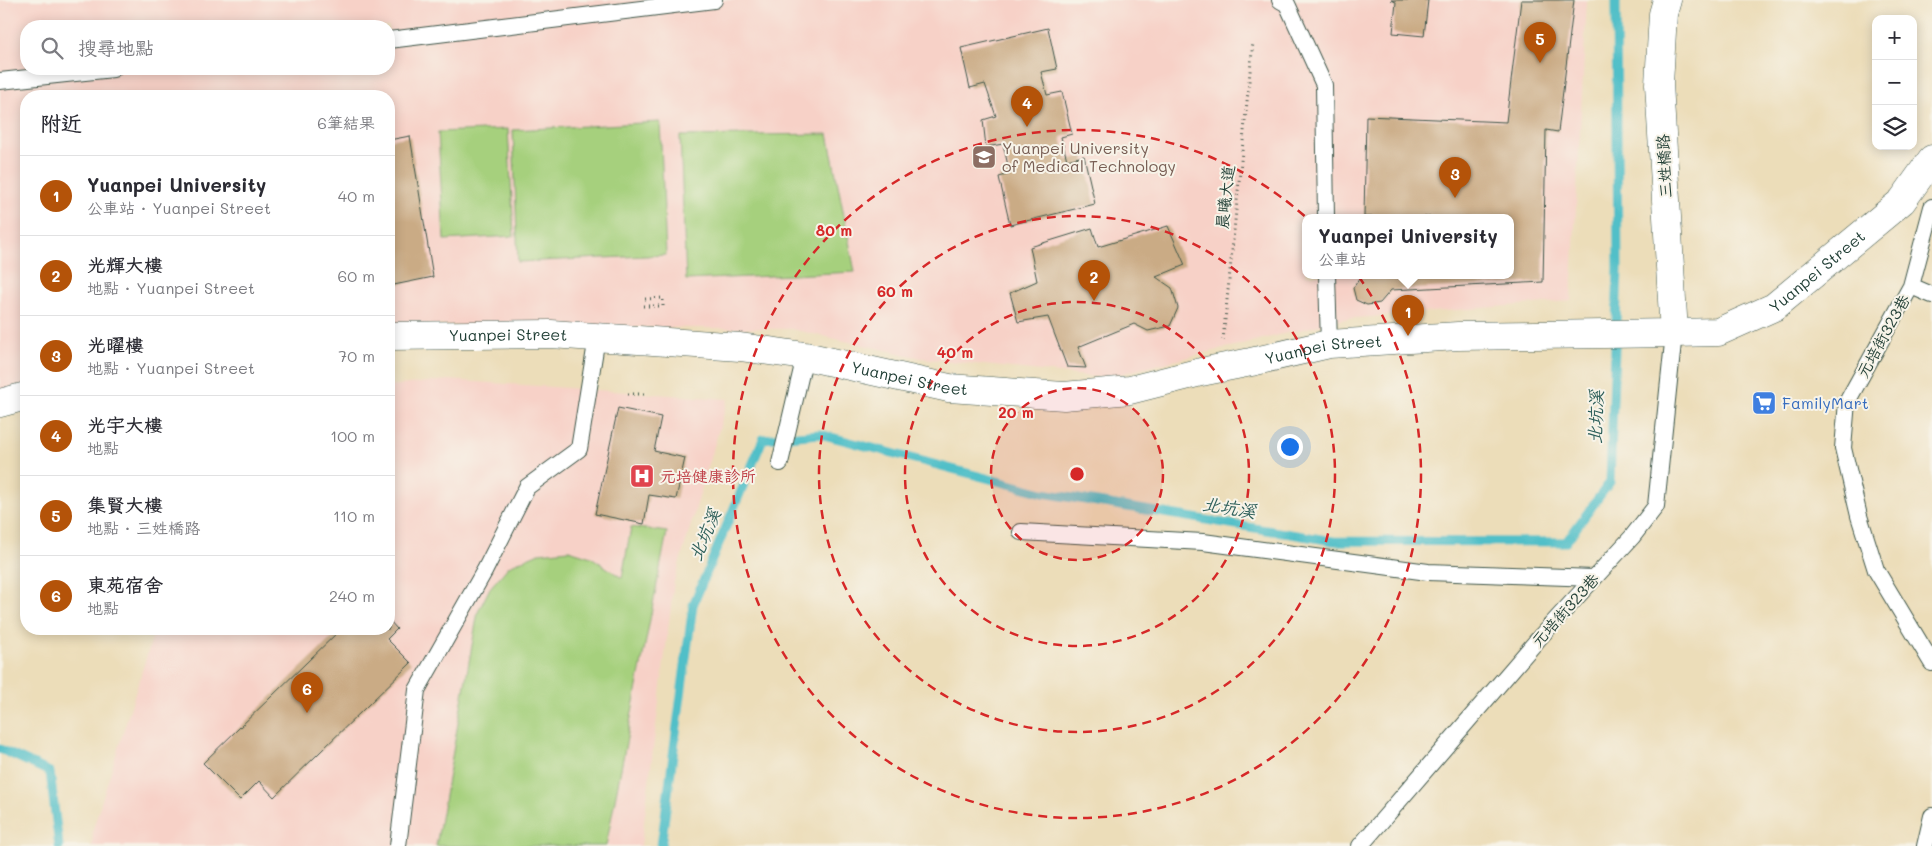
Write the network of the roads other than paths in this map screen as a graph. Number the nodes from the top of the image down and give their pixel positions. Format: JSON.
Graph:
{"nodes":[{"id":1,"x":714,"y":0,"type":"edge"},
{"id":2,"x":1280,"y":0,"type":"edge"},
{"id":3,"x":1667,"y":0,"type":"edge"},
{"id":4,"x":395,"y":39,"type":"edge"},
{"id":5,"x":56,"y":75,"type":"edge"},
{"id":6,"x":0,"y":81,"type":"edge"},
{"id":7,"x":1932,"y":159,"type":"edge"},
{"id":8,"x":1932,"y":208,"type":"edge"},
{"id":9,"x":1326,"y":214,"type":"edge"},
{"id":10,"x":1327,"y":279,"type":"edge"},
{"id":11,"x":1910,"y":286,"type":"junction"},
{"id":12,"x":1932,"y":295,"type":"edge"},
{"id":13,"x":1674,"y":333,"type":"junction"},
{"id":14,"x":395,"y":336,"type":"edge"},
{"id":15,"x":597,"y":337,"type":"junction"},
{"id":16,"x":1329,"y":344,"type":"junction"},
{"id":17,"x":805,"y":356,"type":"junction"},
{"id":18,"x":20,"y":398,"type":"edge"},
{"id":19,"x":0,"y":403,"type":"edge"},
{"id":20,"x":780,"y":463,"type":"dead end"},
{"id":21,"x":1021,"y":532,"type":"dead end"},
{"id":22,"x":1594,"y":578,"type":"junction"},
{"id":23,"x":1932,"y":664,"type":"edge"},
{"id":24,"x":1932,"y":816,"type":"edge"},
{"id":25,"x":398,"y":846,"type":"edge"},
{"id":26,"x":1360,"y":846,"type":"edge"},
{"id":27,"x":1925,"y":846,"type":"edge"}],
"edges":[{"from":1,"to":4,"type":"lane"},
{"from":2,"to":9,"type":"lane"},
{"from":3,"to":13,"type":"street","name":"三姓橋路"},
{"from":5,"to":6,"type":"lane"},
{"from":7,"to":13,"type":"street","name":"Yuanpei Street"},
{"from":8,"to":11,"type":"lane","name":"元培街323巷"},
{"from":10,"to":16,"type":"lane"},
{"from":11,"to":12,"type":"lane","name":"元培街323巷"},
{"from":11,"to":23,"type":"lane","name":"元培街323巷"},
{"from":13,"to":16,"type":"street","name":"Yuanpei Street"},
{"from":13,"to":22,"type":"lane","name":"元培街323巷"},
{"from":14,"to":15,"type":"street","name":"Yuanpei Street"},
{"from":15,"to":17,"type":"street","name":"Yuanpei Street"},
{"from":15,"to":25,"type":"lane"},
{"from":16,"to":17,"type":"street","name":"Yuanpei Street"},
{"from":17,"to":20,"type":"lane"},
{"from":18,"to":19,"type":"street"},
{"from":21,"to":22,"type":"lane"},
{"from":22,"to":26,"type":"lane","name":"元培街323巷"},
{"from":24,"to":27,"type":"lane"}]}
